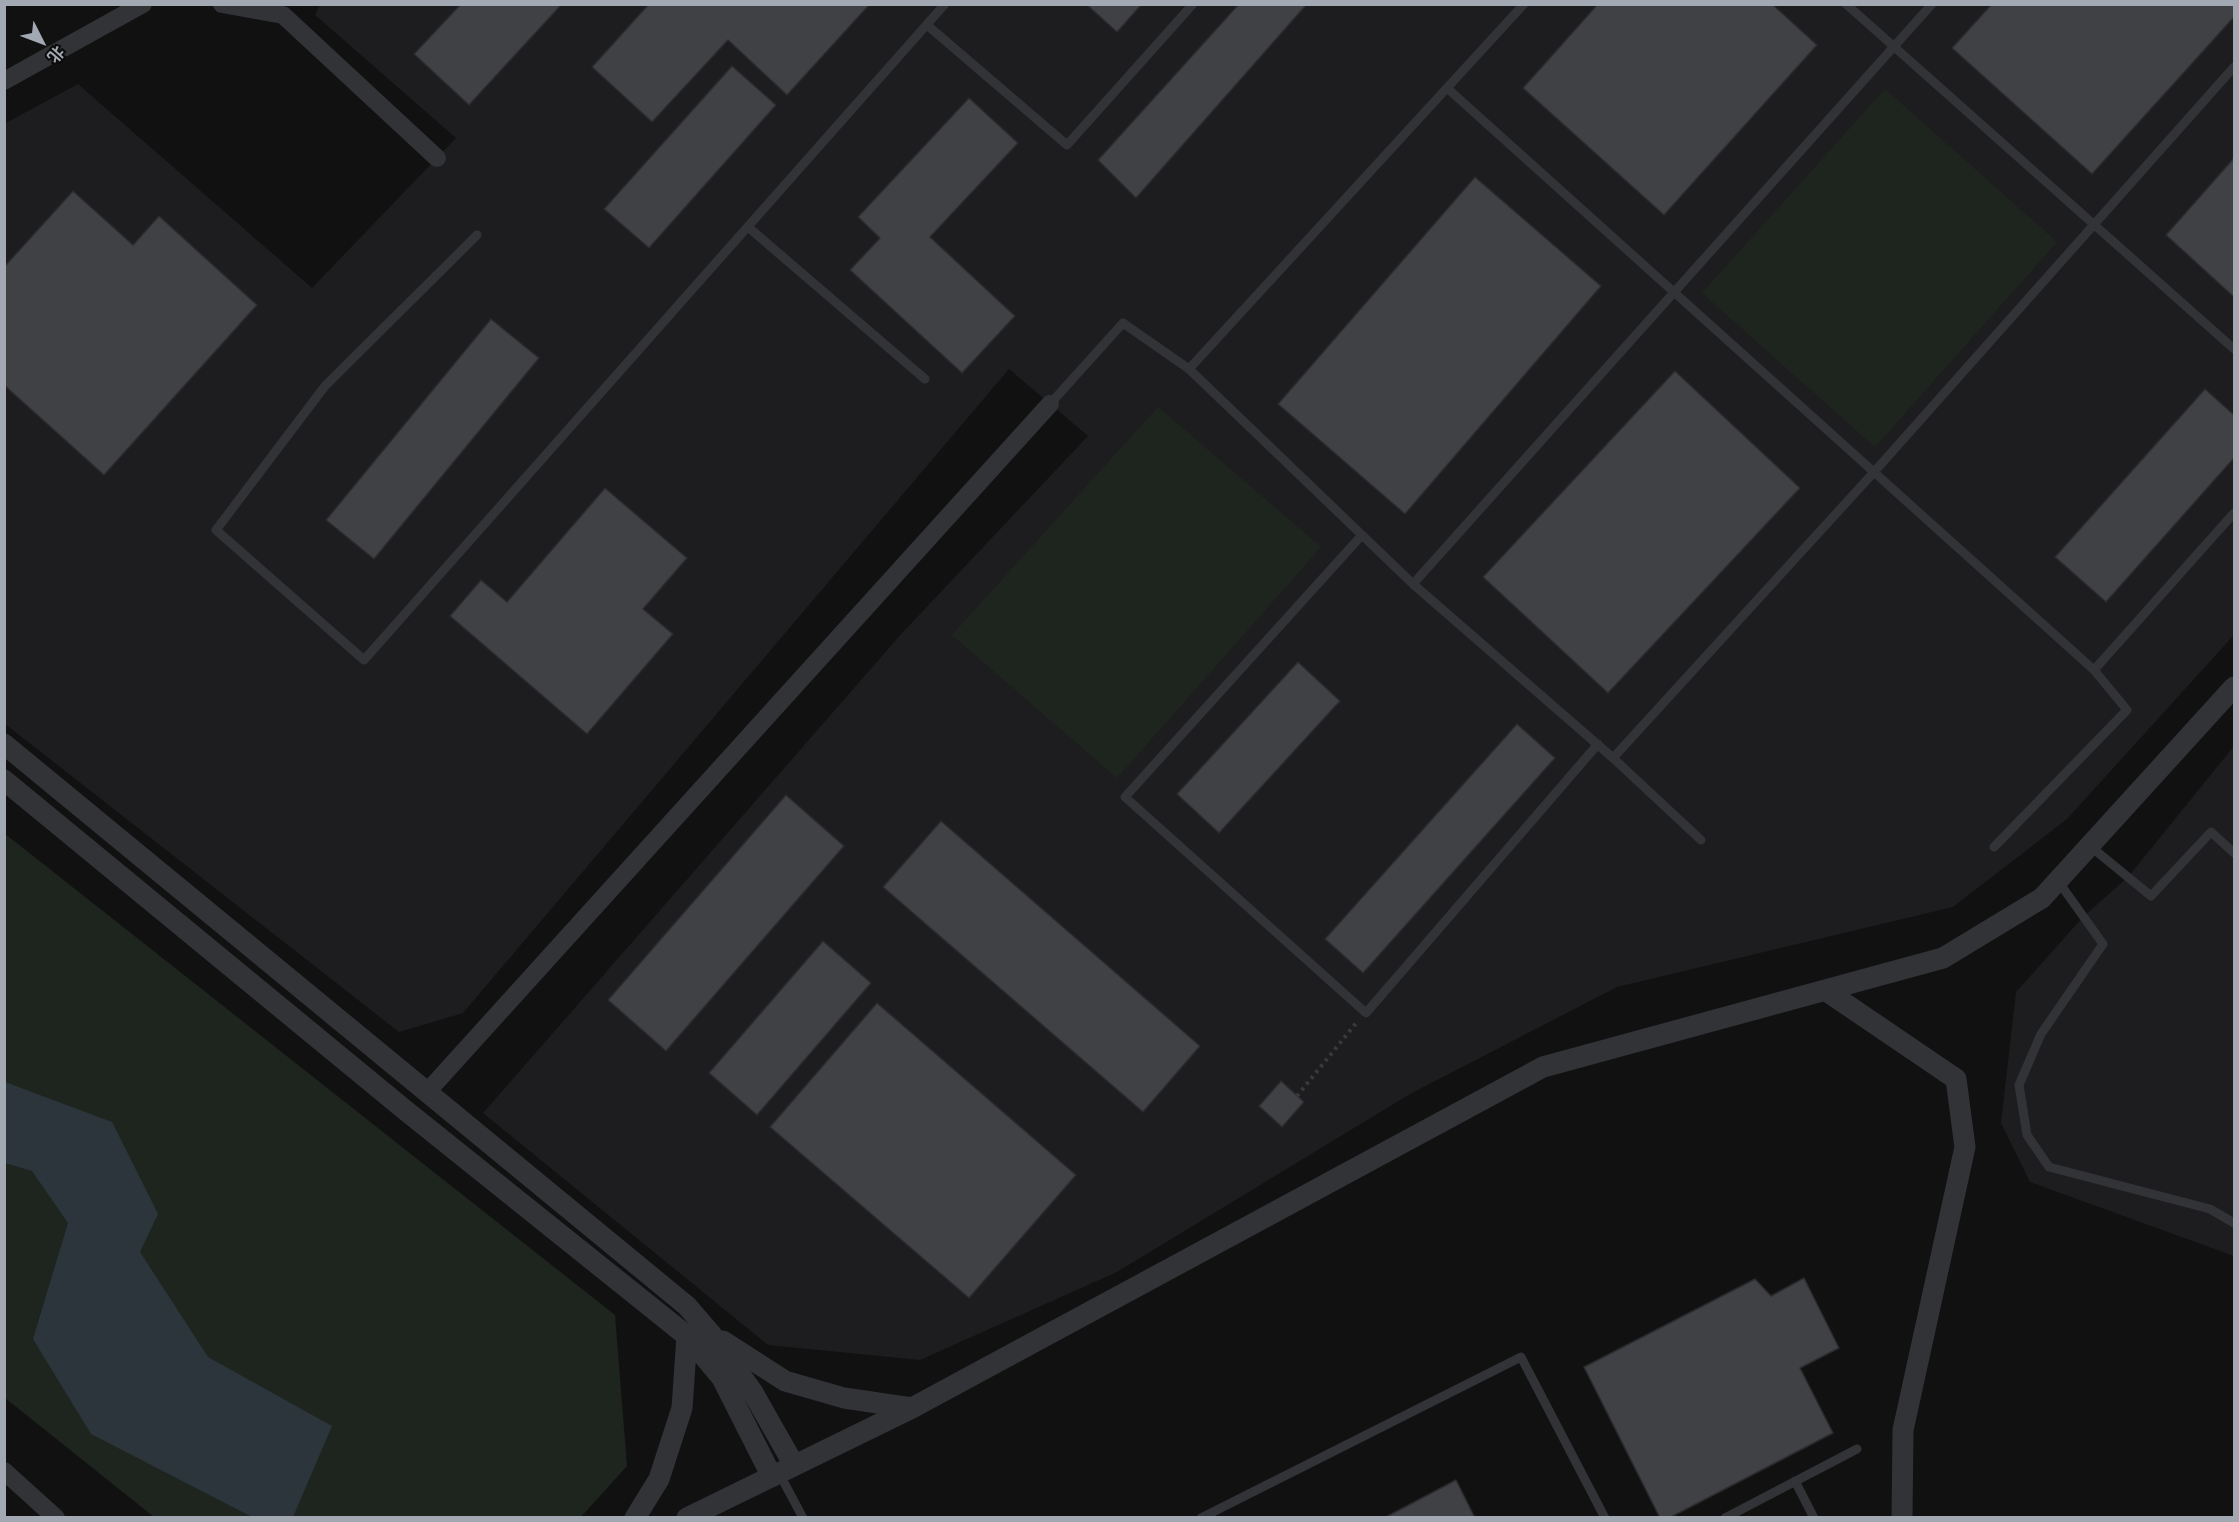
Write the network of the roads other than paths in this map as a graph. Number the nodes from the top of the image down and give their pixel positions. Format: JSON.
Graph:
{"nodes":[{"id":1,"x":143,"y":4,"type":"edge"},
{"id":2,"x":222,"y":4,"type":"edge"},
{"id":3,"x":945,"y":4,"type":"edge"},
{"id":4,"x":1193,"y":4,"type":"edge"},
{"id":5,"x":1524,"y":4,"type":"edge"},
{"id":6,"x":1846,"y":4,"type":"edge"},
{"id":7,"x":1932,"y":4,"type":"edge"},
{"id":8,"x":284,"y":10,"type":"edge"},
{"id":9,"x":927,"y":25,"type":"junction"},
{"id":10,"x":1894,"y":46,"type":"junction"},
{"id":11,"x":2235,"y":67,"type":"edge"},
{"id":12,"x":4,"y":81,"type":"edge"},
{"id":13,"x":1447,"y":88,"type":"junction"},
{"id":14,"x":437,"y":158,"type":"dead end"},
{"id":15,"x":2096,"y":225,"type":"junction"},
{"id":16,"x":748,"y":227,"type":"junction"},
{"id":17,"x":477,"y":235,"type":"dead end"},
{"id":18,"x":1675,"y":291,"type":"junction"},
{"id":19,"x":2235,"y":349,"type":"edge"},
{"id":20,"x":1189,"y":369,"type":"junction"},
{"id":21,"x":925,"y":379,"type":"dead end"},
{"id":22,"x":1050,"y":404,"type":"joint"},
{"id":23,"x":1875,"y":471,"type":"junction"},
{"id":24,"x":2235,"y":513,"type":"edge"},
{"id":25,"x":1362,"y":535,"type":"junction"},
{"id":26,"x":1413,"y":584,"type":"junction"},
{"id":27,"x":2094,"y":670,"type":"junction"},
{"id":28,"x":2235,"y":687,"type":"edge"},
{"id":29,"x":4,"y":744,"type":"edge"},
{"id":30,"x":1598,"y":744,"type":"junction"},
{"id":31,"x":1613,"y":758,"type":"junction"},
{"id":32,"x":4,"y":780,"type":"edge"},
{"id":33,"x":1701,"y":840,"type":"dead end"},
{"id":34,"x":2090,"y":846,"type":"junction"},
{"id":35,"x":1994,"y":847,"type":"dead end"},
{"id":36,"x":2235,"y":853,"type":"edge"},
{"id":37,"x":2058,"y":881,"type":"junction"},
{"id":38,"x":1825,"y":990,"type":"junction"},
{"id":39,"x":428,"y":1091,"type":"junction"},
{"id":40,"x":2235,"y":1223,"type":"edge"},
{"id":41,"x":712,"y":1335,"type":"junction"},
{"id":42,"x":687,"y":1336,"type":"junction"},
{"id":43,"x":912,"y":1408,"type":"junction"},
{"id":44,"x":1857,"y":1449,"type":"dead end"},
{"id":45,"x":4,"y":1471,"type":"edge"},
{"id":46,"x":782,"y":1472,"type":"junction"},
{"id":47,"x":1795,"y":1481,"type":"junction"},
{"id":48,"x":1202,"y":1517,"type":"edge"},
{"id":49,"x":56,"y":1518,"type":"edge"},
{"id":50,"x":635,"y":1518,"type":"edge"},
{"id":51,"x":687,"y":1518,"type":"edge"},
{"id":52,"x":802,"y":1518,"type":"edge"},
{"id":53,"x":1605,"y":1518,"type":"edge"},
{"id":54,"x":1725,"y":1518,"type":"edge"},
{"id":55,"x":1814,"y":1518,"type":"edge"},
{"id":56,"x":1902,"y":1518,"type":"edge"}],
"edges":[{"from":1,"to":12,"type":"street"},
{"from":2,"to":8,"type":"street"},
{"from":3,"to":9,"type":"lane"},
{"from":4,"to":9,"type":"lane"},
{"from":5,"to":13,"type":"lane"},
{"from":6,"to":10,"type":"lane"},
{"from":7,"to":10,"type":"lane"},
{"from":8,"to":14,"type":"street"},
{"from":9,"to":16,"type":"lane"},
{"from":10,"to":15,"type":"lane"},
{"from":10,"to":18,"type":"lane"},
{"from":11,"to":15,"type":"lane"},
{"from":13,"to":18,"type":"lane"},
{"from":13,"to":20,"type":"lane"},
{"from":15,"to":19,"type":"lane"},
{"from":15,"to":23,"type":"lane"},
{"from":16,"to":17,"type":"lane"},
{"from":16,"to":21,"type":"lane"},
{"from":18,"to":23,"type":"lane"},
{"from":18,"to":26,"type":"lane"},
{"from":20,"to":22,"type":"lane"},
{"from":20,"to":25,"type":"lane"},
{"from":22,"to":39,"type":"street"},
{"from":23,"to":27,"type":"lane"},
{"from":23,"to":31,"type":"lane"},
{"from":24,"to":27,"type":"lane"},
{"from":25,"to":26,"type":"lane"},
{"from":25,"to":30,"type":"lane"},
{"from":26,"to":30,"type":"lane"},
{"from":27,"to":35,"type":"lane"},
{"from":28,"to":34,"type":"street"},
{"from":29,"to":39,"type":"street"},
{"from":30,"to":31,"type":"lane"},
{"from":31,"to":33,"type":"lane"},
{"from":32,"to":42,"type":"street"},
{"from":34,"to":36,"type":"lane"},
{"from":34,"to":37,"type":"street"},
{"from":37,"to":38,"type":"street"},
{"from":37,"to":40,"type":"lane"},
{"from":38,"to":43,"type":"street"},
{"from":38,"to":56,"type":"street"},
{"from":39,"to":41,"type":"street"},
{"from":41,"to":43,"type":"street"},
{"from":41,"to":46,"type":"street"},
{"from":42,"to":46,"type":"street"},
{"from":42,"to":50,"type":"street"},
{"from":43,"to":46,"type":"street"},
{"from":44,"to":47,"type":"lane"},
{"from":45,"to":49,"type":"street"},
{"from":46,"to":51,"type":"street"},
{"from":46,"to":52,"type":"lane"},
{"from":47,"to":54,"type":"lane"},
{"from":47,"to":55,"type":"lane"},
{"from":48,"to":53,"type":"lane"}]}
